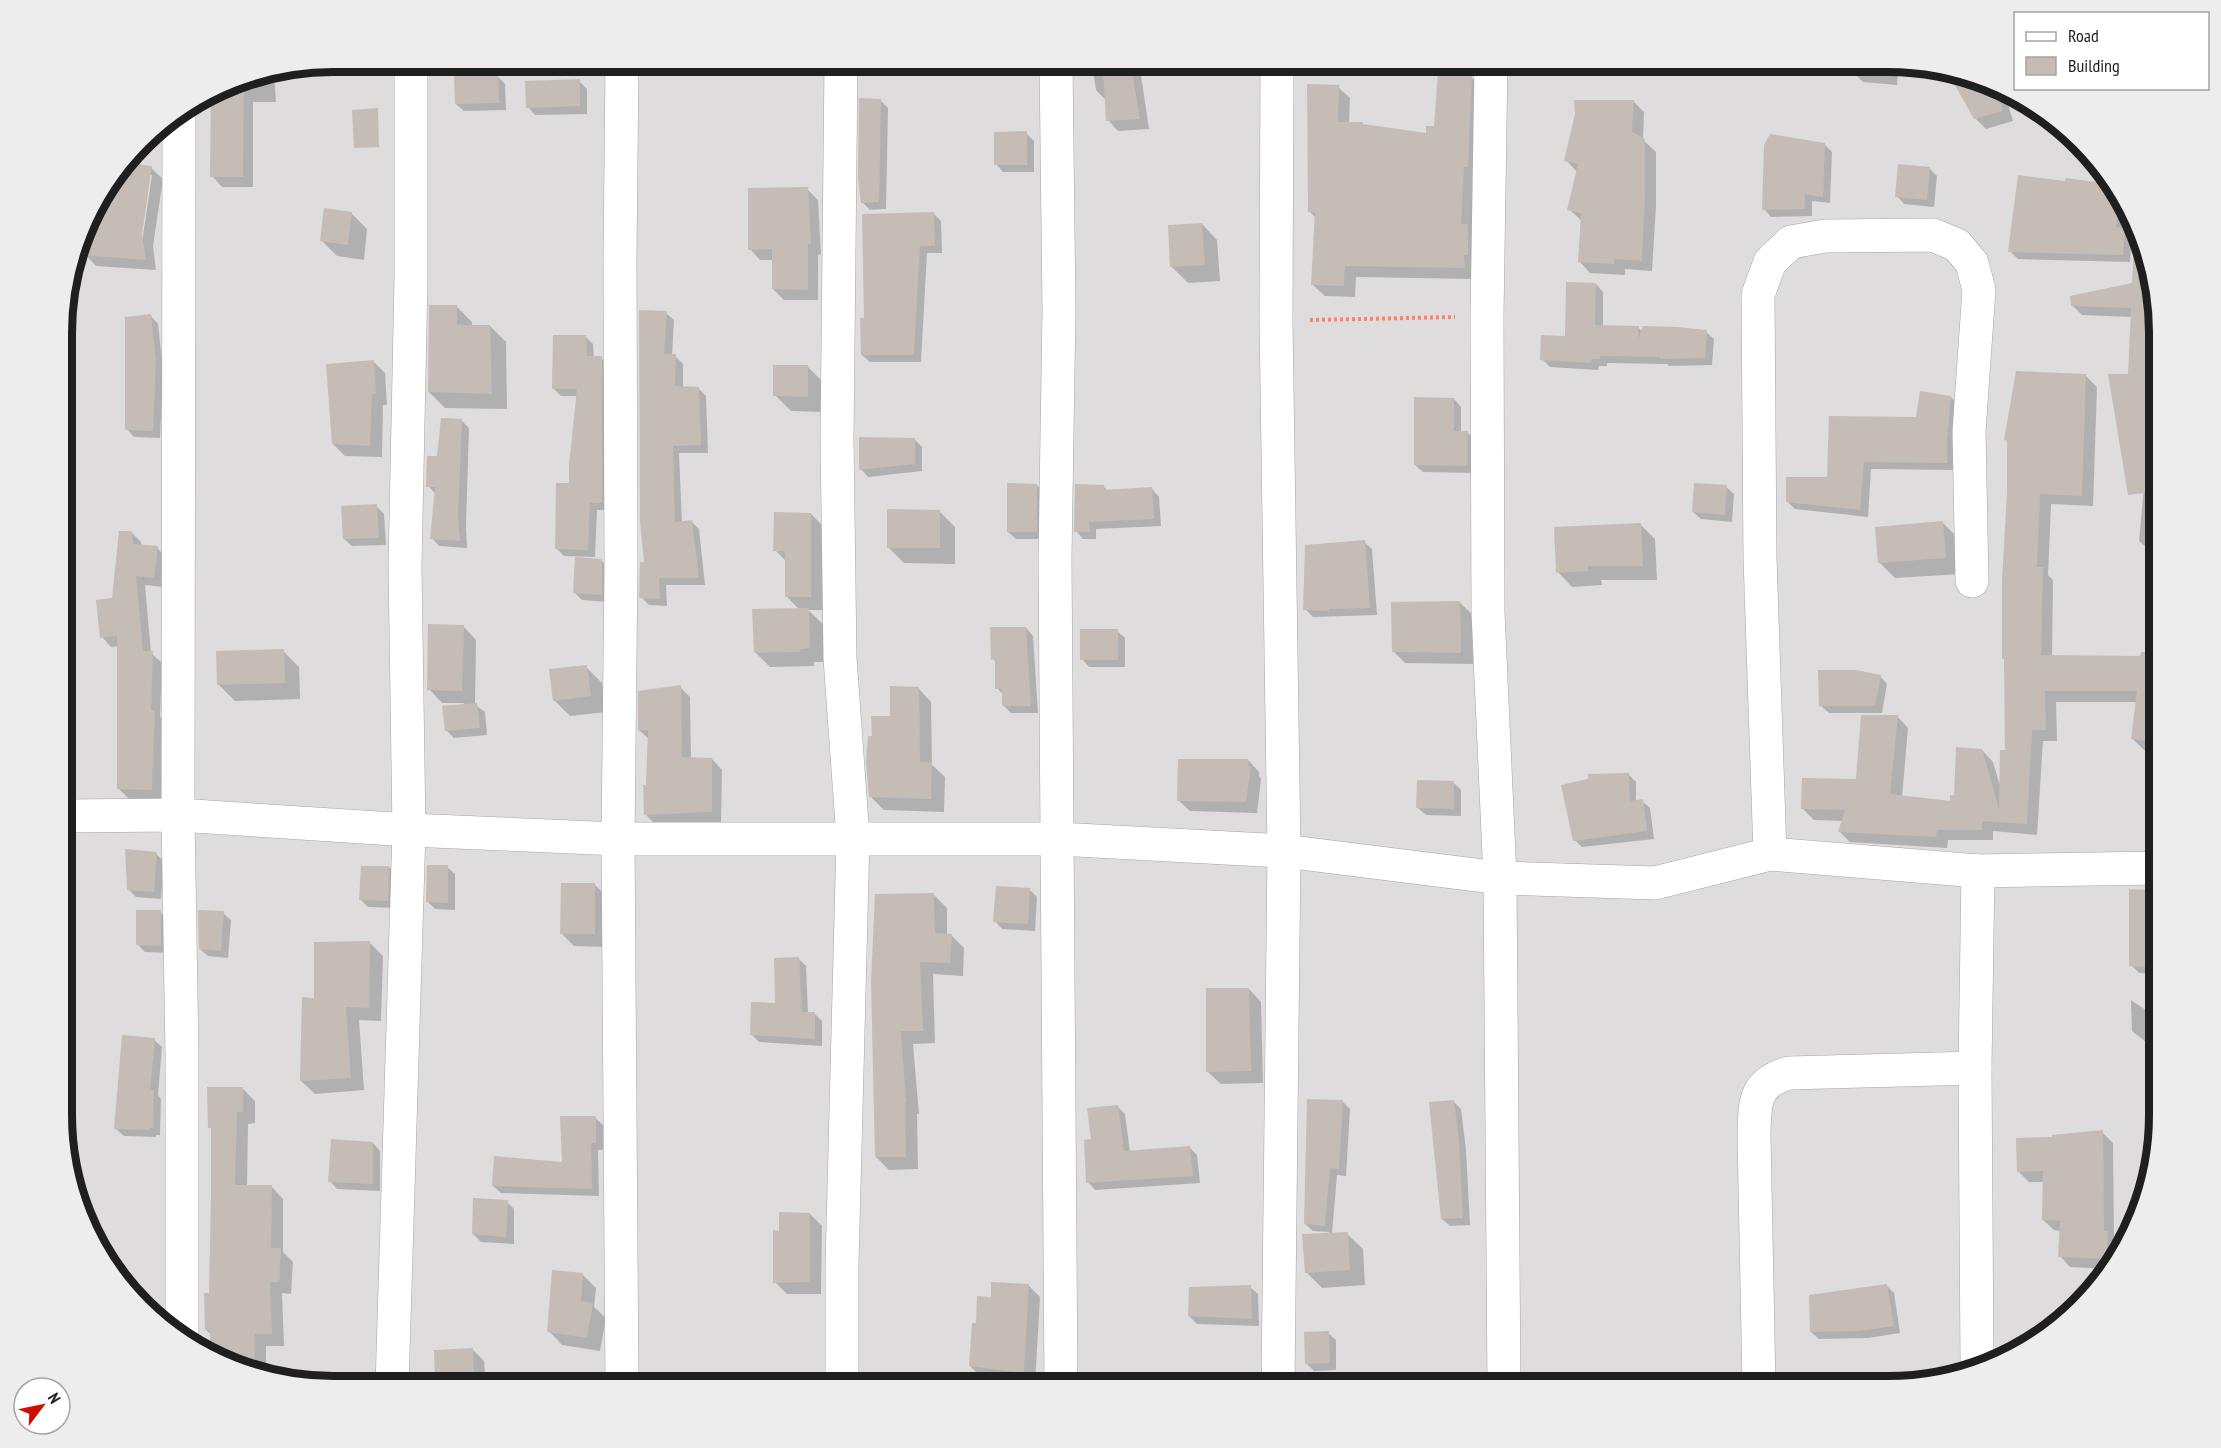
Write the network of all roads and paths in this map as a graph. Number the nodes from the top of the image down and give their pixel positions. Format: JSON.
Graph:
{"nodes":[{"id":1,"x":411,"y":72,"type":"edge"},
{"id":2,"x":622,"y":72,"type":"edge"},
{"id":3,"x":841,"y":72,"type":"edge"},
{"id":4,"x":1056,"y":72,"type":"edge"},
{"id":5,"x":1277,"y":72,"type":"edge"},
{"id":6,"x":1491,"y":72,"type":"edge"},
{"id":7,"x":179,"y":122,"type":"edge"},
{"id":8,"x":1487,"y":316,"type":"junction"},
{"id":9,"x":1276,"y":321,"type":"junction"},
{"id":10,"x":1972,"y":581,"type":"dead end"},
{"id":11,"x":178,"y":815,"type":"junction"},
{"id":12,"x":72,"y":816,"type":"edge"},
{"id":13,"x":409,"y":830,"type":"junction"},
{"id":14,"x":618,"y":838,"type":"junction"},
{"id":15,"x":853,"y":838,"type":"junction"},
{"id":16,"x":1058,"y":839,"type":"junction"},
{"id":17,"x":1284,"y":851,"type":"junction"},
{"id":18,"x":1770,"y":854,"type":"junction"},
{"id":19,"x":2149,"y":868,"type":"edge"},
{"id":20,"x":1978,"y":871,"type":"junction"},
{"id":21,"x":1500,"y":878,"type":"junction"},
{"id":22,"x":1974,"y":1068,"type":"junction"},
{"id":23,"x":182,"y":1328,"type":"edge"},
{"id":24,"x":1977,"y":1360,"type":"edge"},
{"id":25,"x":392,"y":1376,"type":"edge"},
{"id":26,"x":622,"y":1376,"type":"edge"},
{"id":27,"x":842,"y":1376,"type":"edge"},
{"id":28,"x":1061,"y":1376,"type":"edge"},
{"id":29,"x":1278,"y":1376,"type":"edge"},
{"id":30,"x":1504,"y":1376,"type":"edge"},
{"id":31,"x":1759,"y":1376,"type":"edge"}],
"edges":[{"from":1,"to":13,"type":"street"},
{"from":2,"to":14,"type":"street"},
{"from":3,"to":15,"type":"street"},
{"from":4,"to":16,"type":"street"},
{"from":5,"to":9,"type":"street"},
{"from":6,"to":8,"type":"street"},
{"from":7,"to":11,"type":"street"},
{"from":8,"to":9,"type":"path"},
{"from":8,"to":21,"type":"street"},
{"from":9,"to":17,"type":"street"},
{"from":10,"to":18,"type":"street"},
{"from":11,"to":12,"type":"street"},
{"from":11,"to":13,"type":"street"},
{"from":11,"to":23,"type":"street"},
{"from":13,"to":14,"type":"street"},
{"from":13,"to":25,"type":"street"},
{"from":14,"to":15,"type":"street"},
{"from":14,"to":26,"type":"street"},
{"from":15,"to":16,"type":"street"},
{"from":15,"to":27,"type":"street"},
{"from":16,"to":17,"type":"street"},
{"from":16,"to":28,"type":"street"},
{"from":17,"to":21,"type":"street"},
{"from":17,"to":29,"type":"street"},
{"from":18,"to":20,"type":"street"},
{"from":18,"to":21,"type":"street"},
{"from":19,"to":20,"type":"street"},
{"from":20,"to":22,"type":"street"},
{"from":21,"to":30,"type":"street"},
{"from":22,"to":24,"type":"street"},
{"from":22,"to":31,"type":"street"}]}
